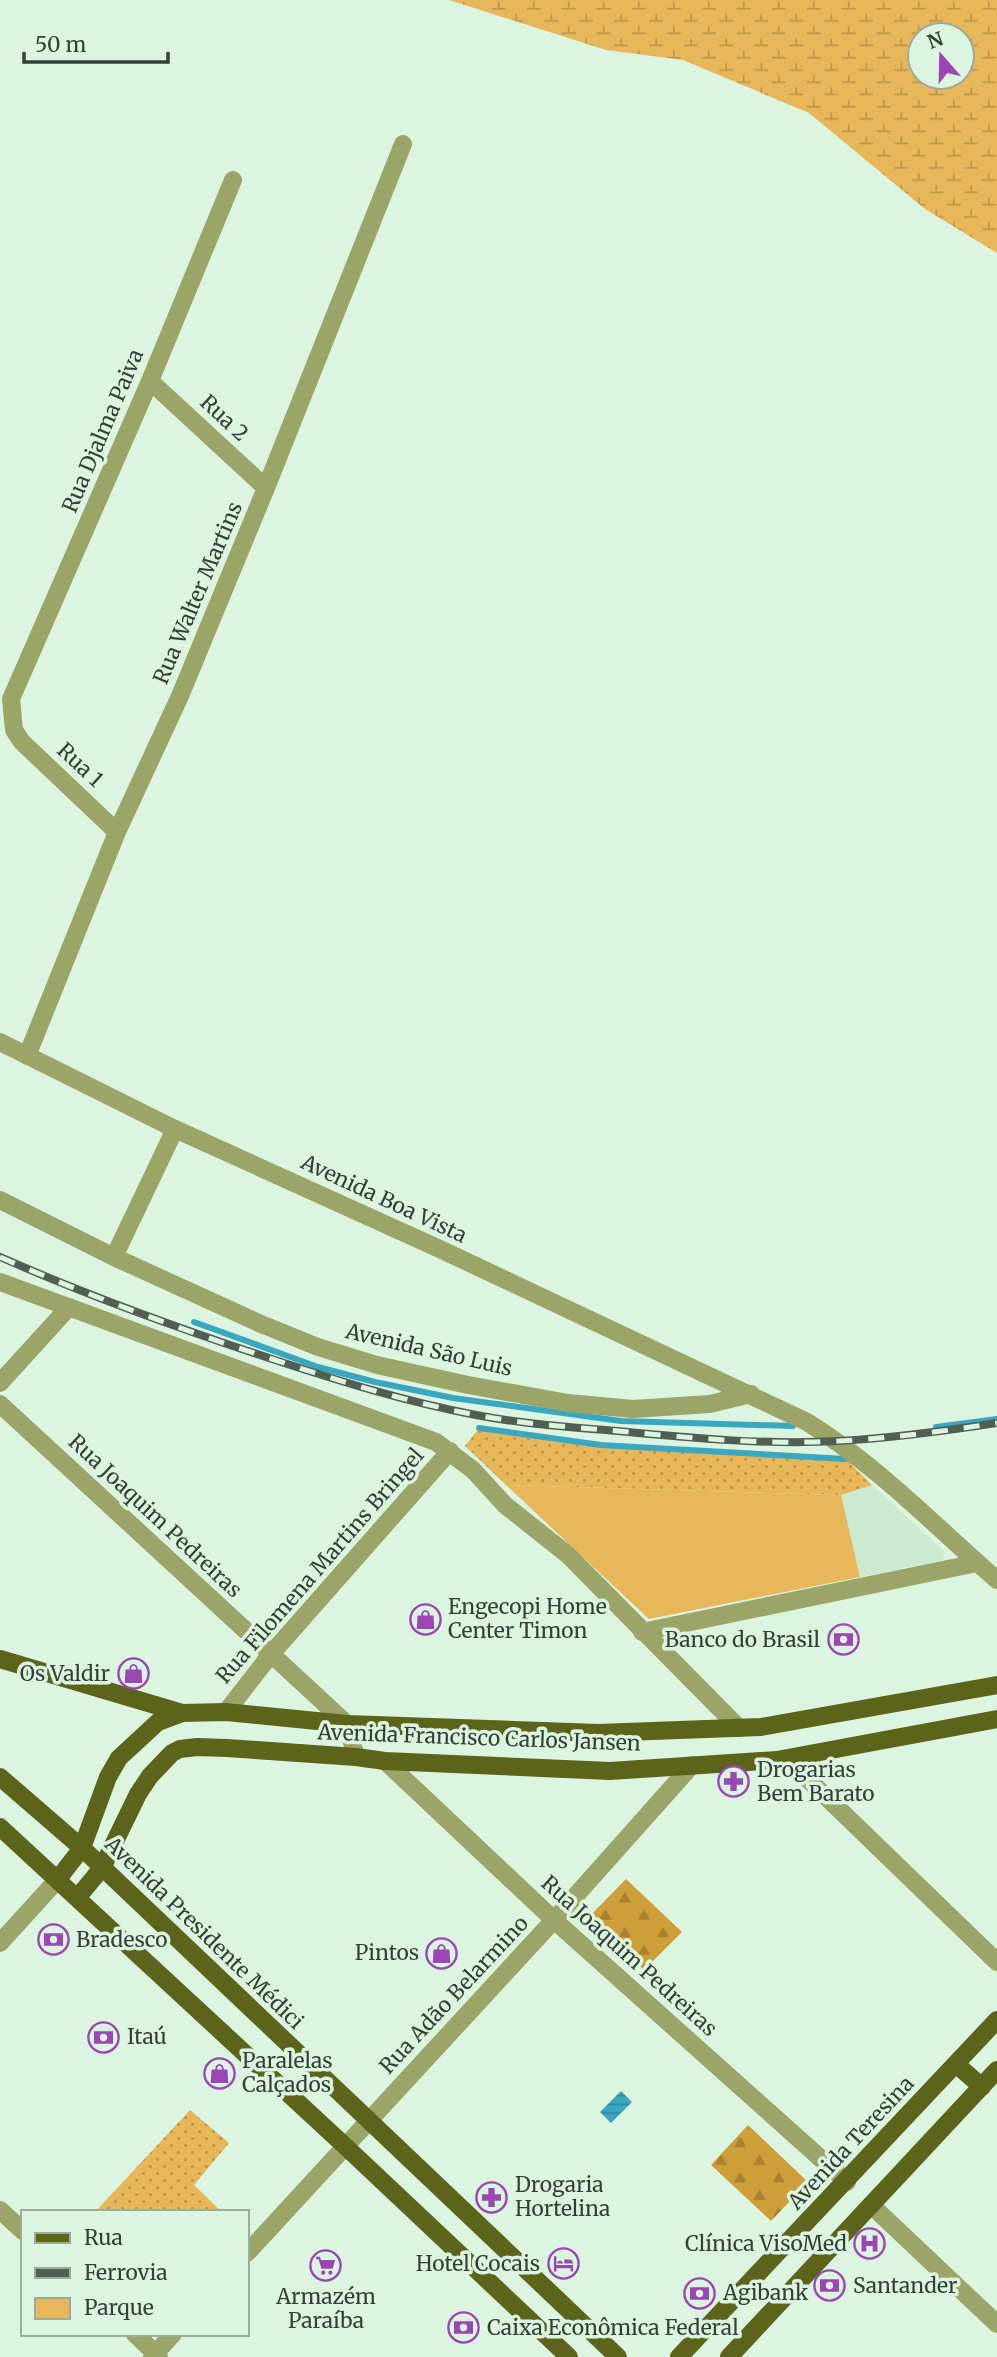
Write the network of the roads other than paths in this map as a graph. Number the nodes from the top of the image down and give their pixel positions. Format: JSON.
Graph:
{"nodes":[{"id":1,"x":403,"y":144,"type":"dead end"},
{"id":2,"x":233,"y":180,"type":"dead end"},
{"id":3,"x":150,"y":381,"type":"junction"},
{"id":4,"x":266,"y":488,"type":"junction"},
{"id":5,"x":5,"y":700,"type":"edge"},
{"id":6,"x":117,"y":832,"type":"junction"},
{"id":7,"x":0,"y":1042,"type":"edge"},
{"id":8,"x":27,"y":1056,"type":"junction"},
{"id":9,"x":175,"y":1129,"type":"junction"},
{"id":10,"x":0,"y":1200,"type":"edge"},
{"id":11,"x":114,"y":1257,"type":"junction"},
{"id":12,"x":0,"y":1282,"type":"edge"},
{"id":13,"x":69,"y":1307,"type":"junction"},
{"id":14,"x":0,"y":1383,"type":"edge"},
{"id":15,"x":751,"y":1395,"type":"junction"},
{"id":16,"x":0,"y":1404,"type":"edge"},
{"id":17,"x":450,"y":1451,"type":"junction"},
{"id":18,"x":977,"y":1563,"type":"junction"},
{"id":19,"x":997,"y":1580,"type":"edge"},
{"id":20,"x":642,"y":1632,"type":"junction"},
{"id":21,"x":271,"y":1654,"type":"junction"},
{"id":22,"x":0,"y":1658,"type":"edge"},
{"id":23,"x":997,"y":1685,"type":"edge"},
{"id":24,"x":226,"y":1712,"type":"junction"},
{"id":25,"x":181,"y":1713,"type":"junction"},
{"id":26,"x":997,"y":1719,"type":"edge"},
{"id":27,"x":347,"y":1724,"type":"junction"},
{"id":28,"x":739,"y":1728,"type":"junction"},
{"id":29,"x":356,"y":1757,"type":"junction"},
{"id":30,"x":787,"y":1759,"type":"junction"},
{"id":31,"x":385,"y":1761,"type":"junction"},
{"id":32,"x":692,"y":1765,"type":"junction"},
{"id":33,"x":0,"y":1777,"type":"edge"},
{"id":34,"x":0,"y":1827,"type":"edge"},
{"id":35,"x":82,"y":1849,"type":"junction"},
{"id":36,"x":102,"y":1868,"type":"junction"},
{"id":37,"x":58,"y":1879,"type":"junction"},
{"id":38,"x":77,"y":1898,"type":"junction"},
{"id":39,"x":554,"y":1920,"type":"junction"},
{"id":40,"x":0,"y":1943,"type":"edge"},
{"id":41,"x":997,"y":1962,"type":"edge"},
{"id":42,"x":997,"y":2021,"type":"edge"},
{"id":43,"x":956,"y":2064,"type":"junction"},
{"id":44,"x":997,"y":2070,"type":"edge"},
{"id":45,"x":982,"y":2087,"type":"junction"},
{"id":46,"x":368,"y":2120,"type":"junction"},
{"id":47,"x":345,"y":2146,"type":"junction"},
{"id":48,"x":846,"y":2182,"type":"junction"},
{"id":49,"x":871,"y":2205,"type":"junction"},
{"id":50,"x":0,"y":2210,"type":"edge"},
{"id":51,"x":21,"y":2229,"type":"edge"},
{"id":52,"x":248,"y":2252,"type":"edge"},
{"id":53,"x":997,"y":2325,"type":"edge"},
{"id":54,"x":137,"y":2336,"type":"edge"},
{"id":55,"x":171,"y":2336,"type":"edge"},
{"id":56,"x":155,"y":2356,"type":"edge"},
{"id":57,"x":569,"y":2357,"type":"edge"},
{"id":58,"x":618,"y":2357,"type":"edge"},
{"id":59,"x":679,"y":2357,"type":"edge"},
{"id":60,"x":729,"y":2357,"type":"edge"}],
"edges":[{"from":1,"to":4,"type":"street","name":"Rua Walter Martins"},
{"from":2,"to":3,"type":"street","name":"Rua Djalma Paiva"},
{"from":3,"to":4,"type":"street","name":"Rua 2"},
{"from":3,"to":5,"type":"street","name":"Rua Djalma Paiva"},
{"from":4,"to":6,"type":"street","name":"Rua Walter Martins"},
{"from":5,"to":6,"type":"street","name":"Rua 1"},
{"from":6,"to":8,"type":"street","name":"Rua Walter Martins"},
{"from":7,"to":8,"type":"street","name":"Avenida Boa Vista"},
{"from":8,"to":9,"type":"street","name":"Avenida Boa Vista"},
{"from":9,"to":11,"type":"street"},
{"from":9,"to":15,"type":"street","name":"Avenida Boa Vista"},
{"from":10,"to":11,"type":"street","name":"Avenida São Luis"},
{"from":11,"to":15,"type":"street","name":"Avenida São Luis"},
{"from":12,"to":13,"type":"street"},
{"from":13,"to":14,"type":"street"},
{"from":13,"to":17,"type":"street"},
{"from":15,"to":18,"type":"street","name":"Avenida Boa Vista"},
{"from":16,"to":21,"type":"street","name":"Rua Joaquim Pedreiras"},
{"from":17,"to":20,"type":"street"},
{"from":17,"to":21,"type":"street","name":"Rua Filomena Martins Bringel"},
{"from":18,"to":19,"type":"street","name":"Avenida Boa Vista"},
{"from":18,"to":20,"type":"street"},
{"from":20,"to":28,"type":"street"},
{"from":21,"to":24,"type":"street","name":"Rua Filomena Martins Bringel"},
{"from":21,"to":27,"type":"street","name":"Rua Joaquim Pedreiras"},
{"from":22,"to":25,"type":"main road","name":"Avenida Francisco Carlos Jansen"},
{"from":23,"to":28,"type":"main road","name":"Avenida Francisco Carlos Jansen"},
{"from":24,"to":25,"type":"main road","name":"Avenida Francisco Carlos Jansen"},
{"from":24,"to":27,"type":"main road","name":"Avenida Francisco Carlos Jansen"},
{"from":25,"to":35,"type":"main road","name":"Avenida Francisco Carlos Jansen"},
{"from":26,"to":30,"type":"main road","name":"Avenida Francisco Carlos Jansen"},
{"from":27,"to":28,"type":"main road","name":"Avenida Francisco Carlos Jansen"},
{"from":27,"to":29,"type":"street"},
{"from":29,"to":31,"type":"main road","name":"Avenida Francisco Carlos Jansen"},
{"from":29,"to":36,"type":"main road","name":"Avenida Francisco Carlos Jansen"},
{"from":30,"to":32,"type":"main road","name":"Avenida Francisco Carlos Jansen"},
{"from":30,"to":41,"type":"street"},
{"from":31,"to":32,"type":"main road","name":"Avenida Francisco Carlos Jansen"},
{"from":31,"to":39,"type":"street","name":"Rua Joaquim Pedreiras"},
{"from":32,"to":39,"type":"street","name":"Rua Adão Belarmino"},
{"from":33,"to":35,"type":"main road","name":"Avenida Presidente Médici"},
{"from":34,"to":37,"type":"main road"},
{"from":35,"to":36,"type":"main road","name":"Avenida Presidente Médici"},
{"from":35,"to":37,"type":"main road"},
{"from":36,"to":38,"type":"main road","name":"Avenida Francisco Carlos Jansen"},
{"from":36,"to":46,"type":"main road","name":"Avenida Presidente Médici"},
{"from":37,"to":38,"type":"main road"},
{"from":37,"to":40,"type":"street"},
{"from":38,"to":47,"type":"main road"},
{"from":39,"to":46,"type":"street","name":"Rua Adão Belarmino"},
{"from":39,"to":48,"type":"street","name":"Rua Joaquim Pedreiras"},
{"from":42,"to":43,"type":"main road","name":"Avenida Teresina"},
{"from":43,"to":45,"type":"main road"},
{"from":43,"to":48,"type":"main road","name":"Avenida Teresina"},
{"from":44,"to":45,"type":"main road"},
{"from":45,"to":49,"type":"main road"},
{"from":46,"to":47,"type":"street","name":"Rua Adão Belarmino"},
{"from":46,"to":58,"type":"main road","name":"Avenida Presidente Médici"},
{"from":47,"to":52,"type":"street","name":"Rua Adão Belarmino"},
{"from":47,"to":57,"type":"main road"},
{"from":48,"to":59,"type":"main road","name":"Avenida Teresina"},
{"from":49,"to":53,"type":"street"},
{"from":49,"to":60,"type":"main road"},
{"from":50,"to":51,"type":"street"},
{"from":54,"to":56,"type":"street"},
{"from":55,"to":56,"type":"street"}]}
